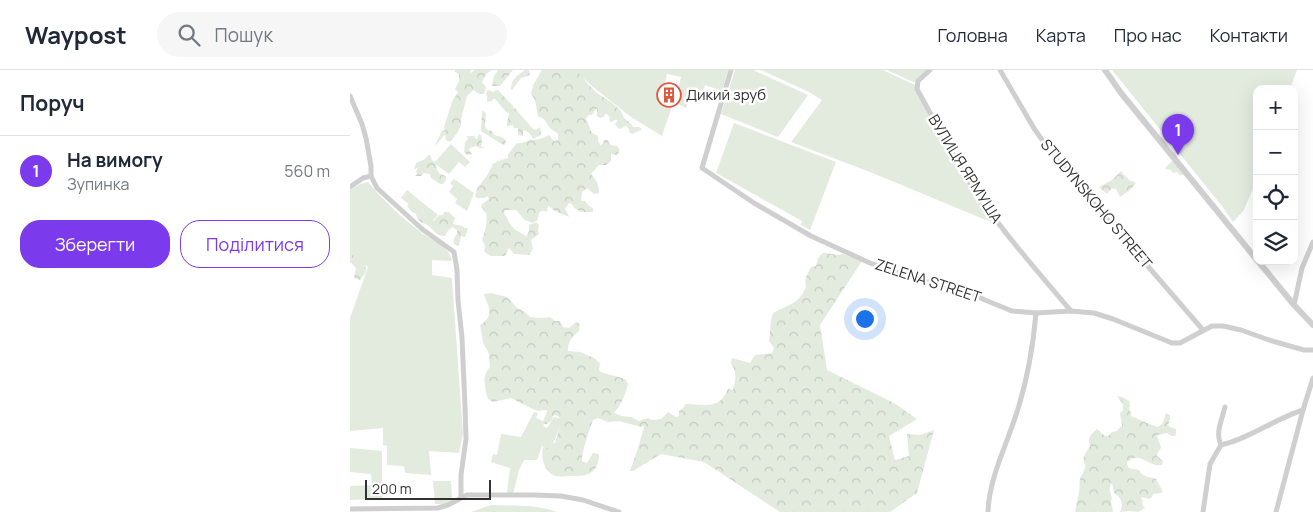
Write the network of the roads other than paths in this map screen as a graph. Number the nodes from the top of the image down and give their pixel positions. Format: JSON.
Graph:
{"nodes":[{"id":1,"x":731,"y":70,"type":"edge"},
{"id":2,"x":930,"y":70,"type":"edge"},
{"id":3,"x":1000,"y":70,"type":"edge"},
{"id":4,"x":1104,"y":70,"type":"edge"},
{"id":5,"x":350,"y":96,"type":"edge"},
{"id":6,"x":371,"y":176,"type":"junction"},
{"id":7,"x":350,"y":186,"type":"edge"},
{"id":8,"x":1313,"y":242,"type":"edge"},
{"id":9,"x":1253,"y":256,"type":"edge"},
{"id":10,"x":1260,"y":265,"type":"edge"},
{"id":11,"x":1294,"y":304,"type":"junction"},
{"id":12,"x":1071,"y":311,"type":"junction"},
{"id":13,"x":1036,"y":313,"type":"junction"},
{"id":14,"x":1313,"y":325,"type":"edge"},
{"id":15,"x":1203,"y":330,"type":"junction"},
{"id":16,"x":1313,"y":350,"type":"edge"},
{"id":17,"x":1313,"y":378,"type":"edge"},
{"id":18,"x":1225,"y":407,"type":"dead end"},
{"id":19,"x":1303,"y":410,"type":"junction"},
{"id":20,"x":1221,"y":445,"type":"junction"},
{"id":21,"x":461,"y":497,"type":"junction"},
{"id":22,"x":350,"y":509,"type":"edge"},
{"id":23,"x":619,"y":512,"type":"edge"},
{"id":24,"x":988,"y":512,"type":"edge"},
{"id":25,"x":1203,"y":512,"type":"edge"},
{"id":26,"x":1276,"y":512,"type":"edge"}],
"edges":[{"from":1,"to":13,"type":"street","name":"ZELENA STREET"},
{"from":2,"to":12,"type":"street","name":"ВУЛИЦЯ ЯРМУША"},
{"from":3,"to":15,"type":"street","name":"STUDYNSKOHO STREET"},
{"from":4,"to":9,"type":"street"},
{"from":5,"to":6,"type":"street"},
{"from":6,"to":7,"type":"street"},
{"from":6,"to":21,"type":"street"},
{"from":8,"to":11,"type":"street"},
{"from":10,"to":11,"type":"street"},
{"from":11,"to":14,"type":"street"},
{"from":12,"to":13,"type":"street","name":"ZELENA STREET"},
{"from":12,"to":15,"type":"street","name":"ZELENA STREET"},
{"from":13,"to":24,"type":"street"},
{"from":15,"to":16,"type":"street","name":"ZELENA STREET"},
{"from":17,"to":19,"type":"street"},
{"from":18,"to":20,"type":"street"},
{"from":19,"to":20,"type":"street"},
{"from":19,"to":26,"type":"street"},
{"from":20,"to":25,"type":"street"},
{"from":21,"to":22,"type":"street"},
{"from":21,"to":23,"type":"street"}]}
